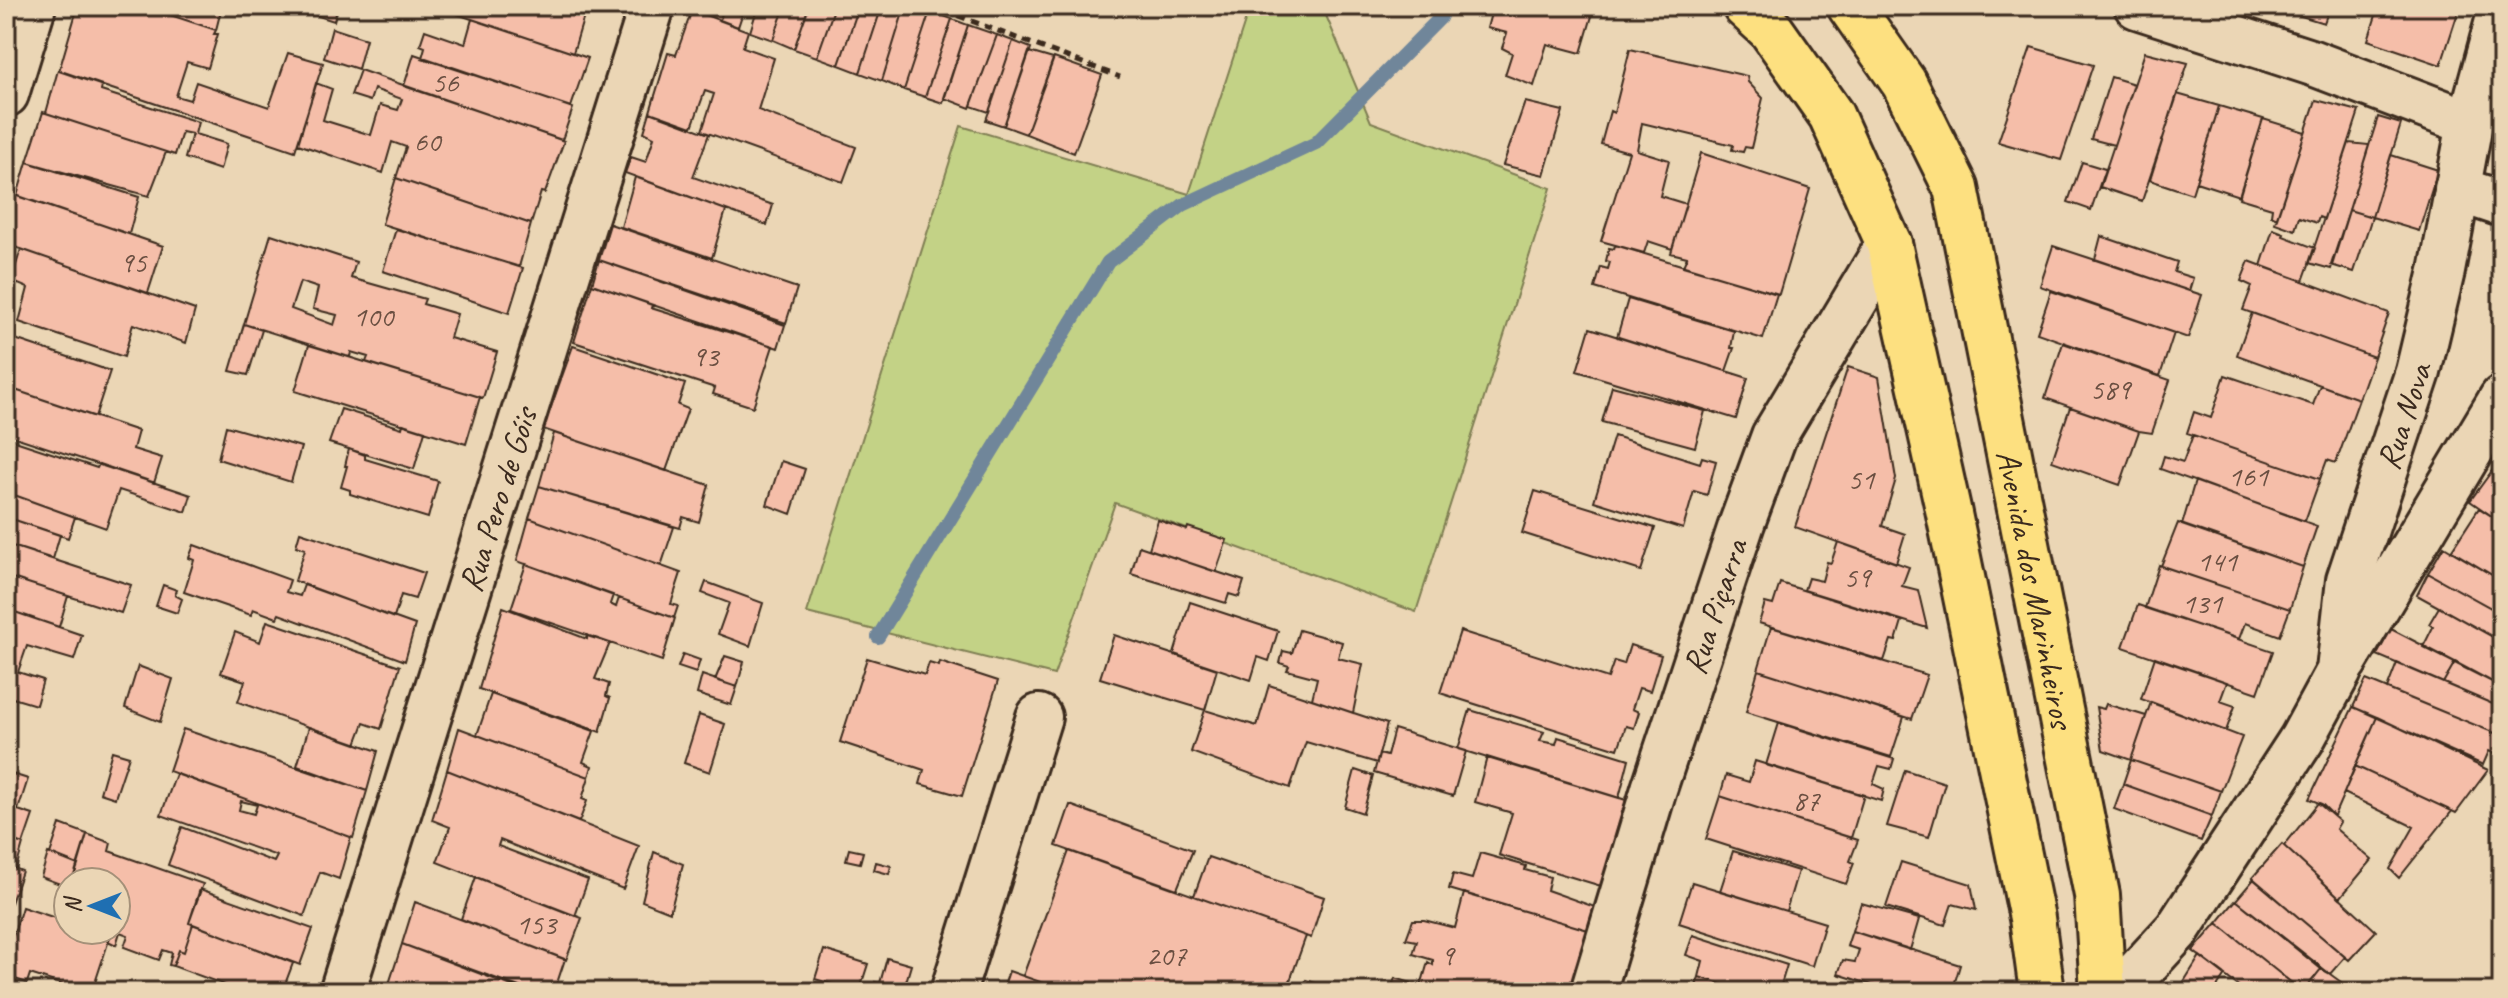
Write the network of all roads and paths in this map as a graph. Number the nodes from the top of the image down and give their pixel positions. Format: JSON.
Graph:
{"nodes":[{"id":1,"x":33,"y":6,"type":"edge"},
{"id":2,"x":652,"y":6,"type":"edge"},
{"id":3,"x":932,"y":6,"type":"edge"},
{"id":4,"x":1745,"y":6,"type":"edge"},
{"id":5,"x":2137,"y":6,"type":"edge"},
{"id":6,"x":2502,"y":6,"type":"edge"},
{"id":7,"x":1864,"y":8,"type":"edge"},
{"id":8,"x":1120,"y":77,"type":"dead end"},
{"id":9,"x":6,"y":94,"type":"edge"},
{"id":10,"x":2470,"y":123,"type":"junction"},
{"id":11,"x":2457,"y":189,"type":"junction"},
{"id":12,"x":2502,"y":204,"type":"edge"},
{"id":13,"x":1889,"y":244,"type":"junction"},
{"id":14,"x":2502,"y":398,"type":"edge"},
{"id":15,"x":2339,"y":671,"type":"junction"},
{"id":16,"x":1039,"y":717,"type":"dead end"},
{"id":17,"x":342,"y":992,"type":"edge"},
{"id":18,"x":953,"y":992,"type":"edge"},
{"id":19,"x":1593,"y":992,"type":"edge"},
{"id":20,"x":2042,"y":992,"type":"edge"},
{"id":21,"x":2103,"y":992,"type":"edge"},
{"id":22,"x":2120,"y":992,"type":"edge"}],
"edges":[{"from":1,"to":9,"type":"street"},
{"from":2,"to":17,"type":"street","name":"Rua Pero de Góis"},
{"from":3,"to":8,"type":"path"},
{"from":4,"to":13,"type":"main road","name":"Avenida dos Marinheiros"},
{"from":5,"to":10,"type":"street"},
{"from":6,"to":10,"type":"street","name":"Rua Nova"},
{"from":7,"to":21,"type":"main road","name":"Avenida dos Marinheiros"},
{"from":10,"to":11,"type":"street","name":"Rua Nova"},
{"from":11,"to":12,"type":"street"},
{"from":11,"to":15,"type":"street","name":"Rua Nova"},
{"from":13,"to":19,"type":"street","name":"Rua Piçarra"},
{"from":13,"to":20,"type":"main road","name":"Avenida dos Marinheiros"},
{"from":14,"to":15,"type":"street"},
{"from":15,"to":22,"type":"street","name":"Rua Nova"},
{"from":16,"to":18,"type":"street"}]}
